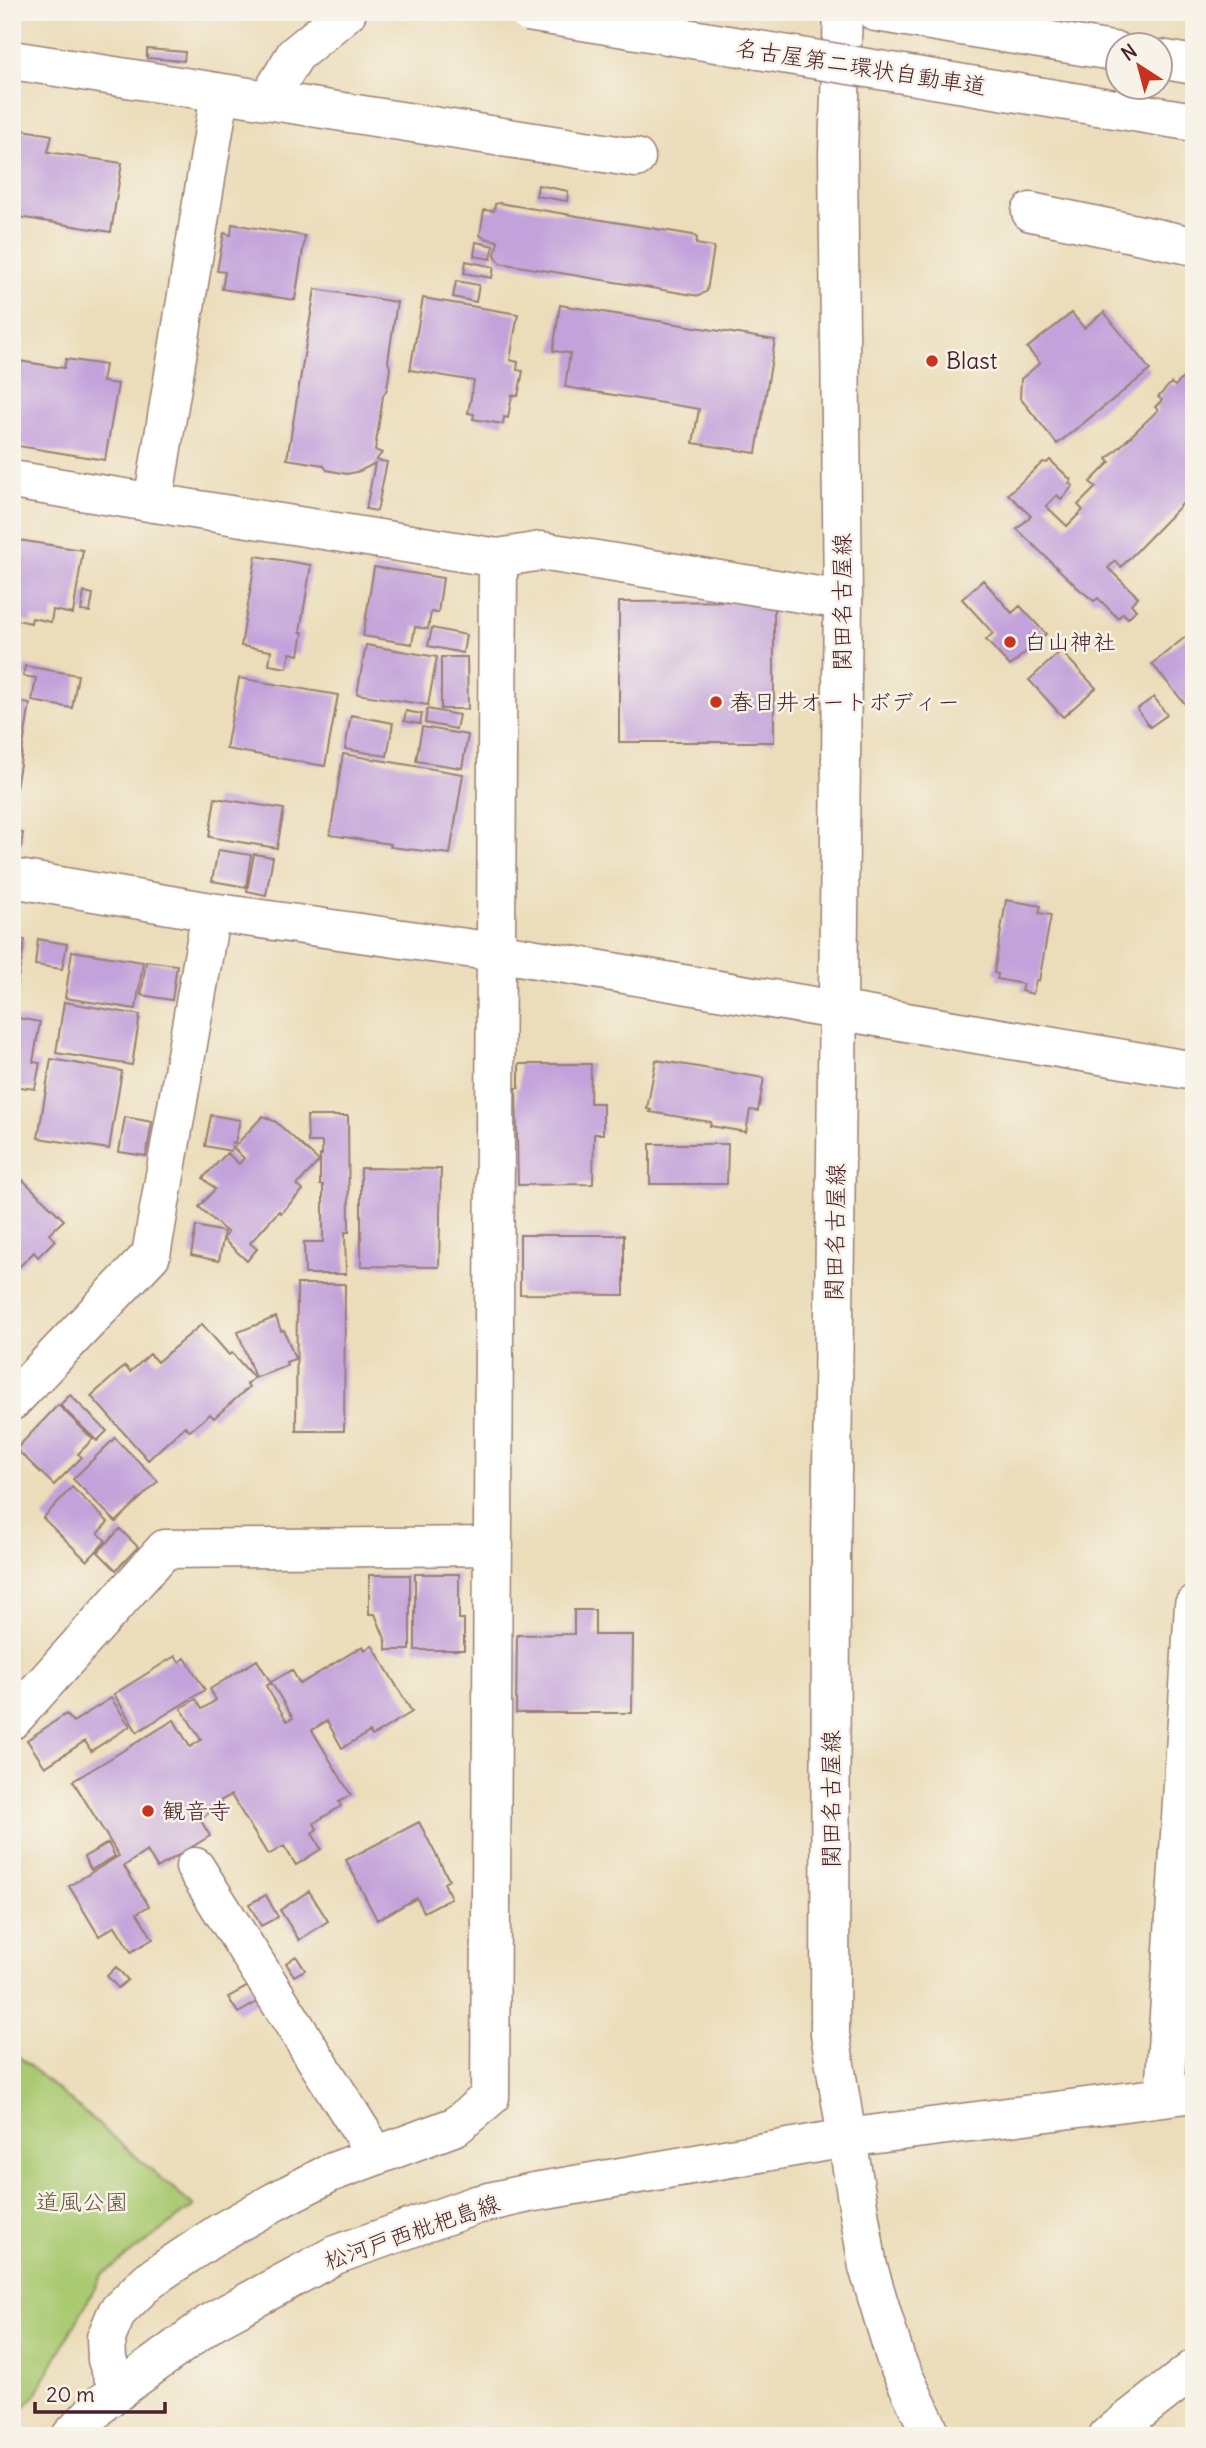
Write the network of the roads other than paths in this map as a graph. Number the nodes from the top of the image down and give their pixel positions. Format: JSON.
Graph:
{"nodes":[{"id":1,"x":346,"y":12,"type":"edge"},
{"id":2,"x":528,"y":12,"type":"edge"},
{"id":3,"x":843,"y":12,"type":"edge"},
{"id":4,"x":876,"y":12,"type":"edge"},
{"id":5,"x":1104,"y":50,"type":"edge"},
{"id":6,"x":12,"y":60,"type":"edge"},
{"id":7,"x":1174,"y":61,"type":"edge"},
{"id":8,"x":1194,"y":65,"type":"edge"},
{"id":9,"x":220,"y":93,"type":"junction"},
{"id":10,"x":268,"y":100,"type":"junction"},
{"id":11,"x":1194,"y":122,"type":"edge"},
{"id":12,"x":636,"y":158,"type":"dead end"},
{"id":13,"x":1031,"y":212,"type":"dead end"},
{"id":14,"x":1194,"y":246,"type":"edge"},
{"id":15,"x":12,"y":480,"type":"edge"},
{"id":16,"x":153,"y":503,"type":"junction"},
{"id":17,"x":498,"y":558,"type":"junction"},
{"id":18,"x":843,"y":600,"type":"junction"},
{"id":19,"x":12,"y":878,"type":"edge"},
{"id":20,"x":211,"y":912,"type":"junction"},
{"id":21,"x":495,"y":952,"type":"junction"},
{"id":22,"x":837,"y":1010,"type":"junction"},
{"id":23,"x":1194,"y":1071,"type":"edge"},
{"id":24,"x":12,"y":1401,"type":"edge"},
{"id":25,"x":494,"y":1546,"type":"junction"},
{"id":26,"x":1194,"y":1605,"type":"edge"},
{"id":27,"x":1192,"y":1644,"type":"edge"},
{"id":28,"x":12,"y":1720,"type":"edge"},
{"id":29,"x":195,"y":1867,"type":"dead end"},
{"id":30,"x":1179,"y":2095,"type":"edge"},
{"id":31,"x":846,"y":2138,"type":"junction"},
{"id":32,"x":376,"y":2155,"type":"junction"},
{"id":33,"x":1194,"y":2369,"type":"edge"},
{"id":34,"x":119,"y":2391,"type":"junction"},
{"id":35,"x":71,"y":2436,"type":"edge"},
{"id":36,"x":932,"y":2436,"type":"edge"},
{"id":37,"x":1108,"y":2436,"type":"edge"}],
"edges":[{"from":1,"to":10,"type":"main road"},
{"from":2,"to":11,"type":"main road","name":"名古屋第二環状自動車道","bridge":true},
{"from":3,"to":18,"type":"main road","name":"関田名古屋線"},
{"from":4,"to":5,"type":"main road"},
{"from":6,"to":9,"type":"main road"},
{"from":7,"to":8,"type":"main road"},
{"from":9,"to":10,"type":"main road"},
{"from":9,"to":16,"type":"main road"},
{"from":10,"to":12,"type":"main road"},
{"from":13,"to":14,"type":"main road"},
{"from":15,"to":16,"type":"main road"},
{"from":16,"to":17,"type":"main road"},
{"from":17,"to":18,"type":"main road"},
{"from":17,"to":21,"type":"main road"},
{"from":18,"to":22,"type":"main road","name":"関田名古屋線"},
{"from":19,"to":20,"type":"main road"},
{"from":20,"to":21,"type":"main road"},
{"from":20,"to":24,"type":"main road"},
{"from":21,"to":22,"type":"main road"},
{"from":21,"to":25,"type":"main road"},
{"from":22,"to":23,"type":"main road"},
{"from":22,"to":31,"type":"main road","name":"関田名古屋線"},
{"from":25,"to":28,"type":"main road"},
{"from":25,"to":32,"type":"main road"},
{"from":26,"to":27,"type":"main road"},
{"from":27,"to":30,"type":"main road"},
{"from":29,"to":32,"type":"main road"},
{"from":30,"to":31,"type":"main road","name":"松河戸西枇杷島線"},
{"from":31,"to":34,"type":"main road","name":"松河戸西枇杷島線"},
{"from":31,"to":36,"type":"main road","name":"関田名古屋線"},
{"from":32,"to":34,"type":"main road"},
{"from":33,"to":37,"type":"main road"},
{"from":34,"to":35,"type":"main road","name":"松河戸西枇杷島線"}]}
